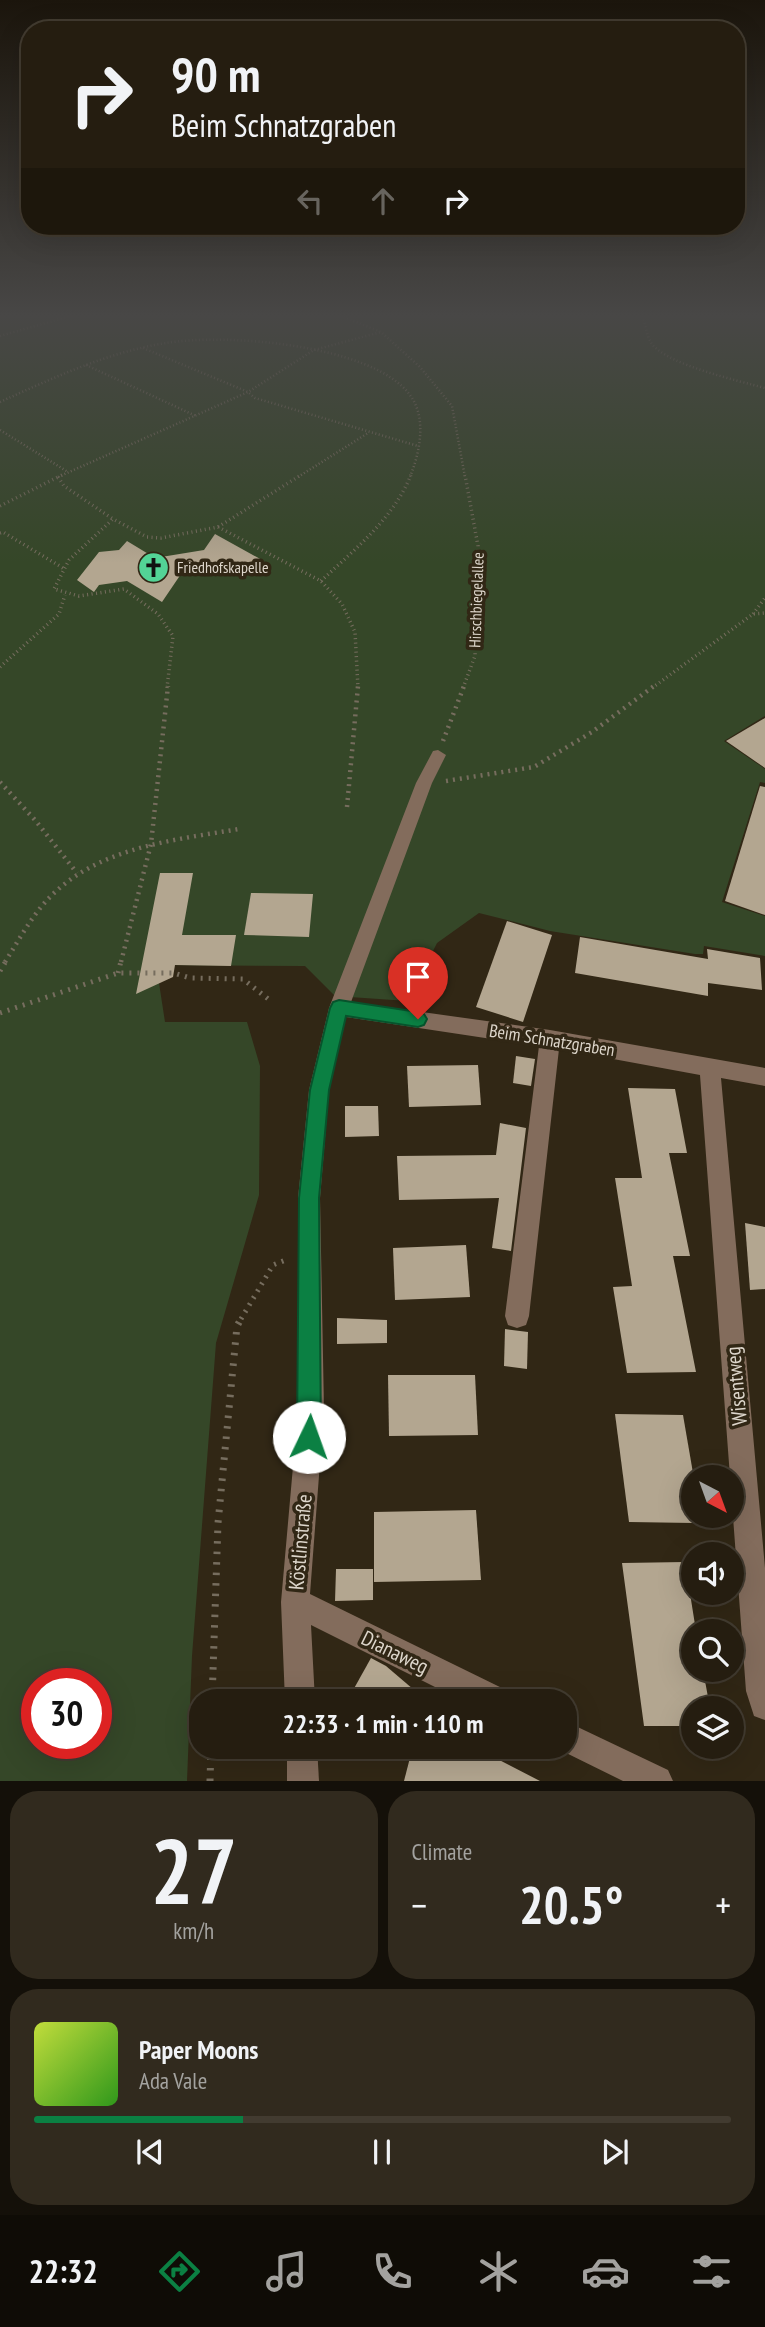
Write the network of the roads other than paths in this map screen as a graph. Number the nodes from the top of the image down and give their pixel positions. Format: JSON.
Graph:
{"nodes":[{"id":1,"x":438,"y":755,"type":"road end"},
{"id":2,"x":339,"y":1008,"type":"junction"},
{"id":3,"x":550,"y":1038,"type":"junction"},
{"id":4,"x":710,"y":1067,"type":"junction"},
{"id":5,"x":765,"y":1077,"type":"edge"},
{"id":6,"x":517,"y":1316,"type":"dead end"},
{"id":7,"x":295,"y":1602,"type":"junction"},
{"id":8,"x":299,"y":1689,"type":"edge"},
{"id":9,"x":471,"y":1689,"type":"edge"},
{"id":10,"x":765,"y":1705,"type":"edge"},
{"id":11,"x":577,"y":1742,"type":"edge"},
{"id":12,"x":302,"y":1759,"type":"edge"},
{"id":13,"x":303,"y":1781,"type":"edge"},
{"id":14,"x":657,"y":1781,"type":"edge"}],
"edges":[{"from":1,"to":2,"type":"street"},
{"from":2,"to":3,"type":"street","name":"Beim Schnatzgraben"},
{"from":2,"to":7,"type":"street","name":"Köstlinstraße"},
{"from":3,"to":4,"type":"street","name":"Beim Schnatzgraben"},
{"from":3,"to":6,"type":"street"},
{"from":4,"to":5,"type":"street","name":"Beim Schnatzgraben"},
{"from":4,"to":10,"type":"street","name":"Wisentweg"},
{"from":7,"to":8,"type":"street","name":"Köstlinstraße"},
{"from":7,"to":9,"type":"street","name":"Dianaweg"},
{"from":11,"to":14,"type":"street"},
{"from":12,"to":13,"type":"street"}]}
